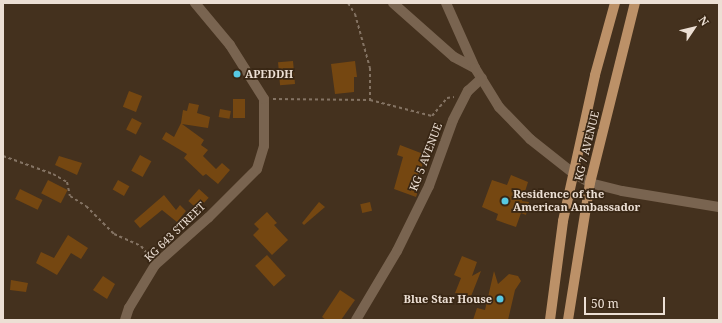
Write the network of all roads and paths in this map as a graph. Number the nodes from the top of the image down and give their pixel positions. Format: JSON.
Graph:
{"nodes":[{"id":1,"x":195,"y":3,"type":"edge"},
{"id":2,"x":348,"y":3,"type":"edge"},
{"id":3,"x":393,"y":3,"type":"edge"},
{"id":4,"x":446,"y":3,"type":"edge"},
{"id":5,"x":615,"y":3,"type":"edge"},
{"id":6,"x":635,"y":3,"type":"edge"},
{"id":7,"x":475,"y":68,"type":"junction"},
{"id":8,"x":482,"y":78,"type":"junction"},
{"id":9,"x":468,"y":91,"type":"junction"},
{"id":10,"x":270,"y":99,"type":"dead end"},
{"id":11,"x":370,"y":100,"type":"junction"},
{"id":12,"x":3,"y":156,"type":"edge"},
{"id":13,"x":573,"y":173,"type":"junction"},
{"id":14,"x":590,"y":183,"type":"junction"},
{"id":15,"x":719,"y":207,"type":"edge"},
{"id":16,"x":155,"y":265,"type":"junction"},
{"id":17,"x":124,"y":320,"type":"edge"},
{"id":18,"x":356,"y":320,"type":"edge"},
{"id":19,"x":550,"y":320,"type":"edge"},
{"id":20,"x":568,"y":320,"type":"edge"}],
"edges":[{"from":1,"to":16,"type":"street","name":"KG 643 STREET"},
{"from":2,"to":11,"type":"path"},
{"from":3,"to":7,"type":"street"},
{"from":4,"to":7,"type":"street"},
{"from":5,"to":13,"type":"main road","name":"KG 7 AVENUE"},
{"from":6,"to":14,"type":"main road","name":"KG 7 AVENUE"},
{"from":7,"to":8,"type":"street"},
{"from":8,"to":9,"type":"street","name":"KG 5 AVENUE"},
{"from":8,"to":13,"type":"street"},
{"from":9,"to":11,"type":"path"},
{"from":9,"to":18,"type":"street","name":"KG 5 AVENUE"},
{"from":10,"to":11,"type":"path"},
{"from":12,"to":16,"type":"path"},
{"from":13,"to":14,"type":"street"},
{"from":13,"to":19,"type":"main road","name":"KG 7 AVENUE"},
{"from":14,"to":15,"type":"street"},
{"from":14,"to":20,"type":"main road","name":"KG 7 AVENUE"},
{"from":16,"to":17,"type":"street","name":"KG 643 STREET"}]}
